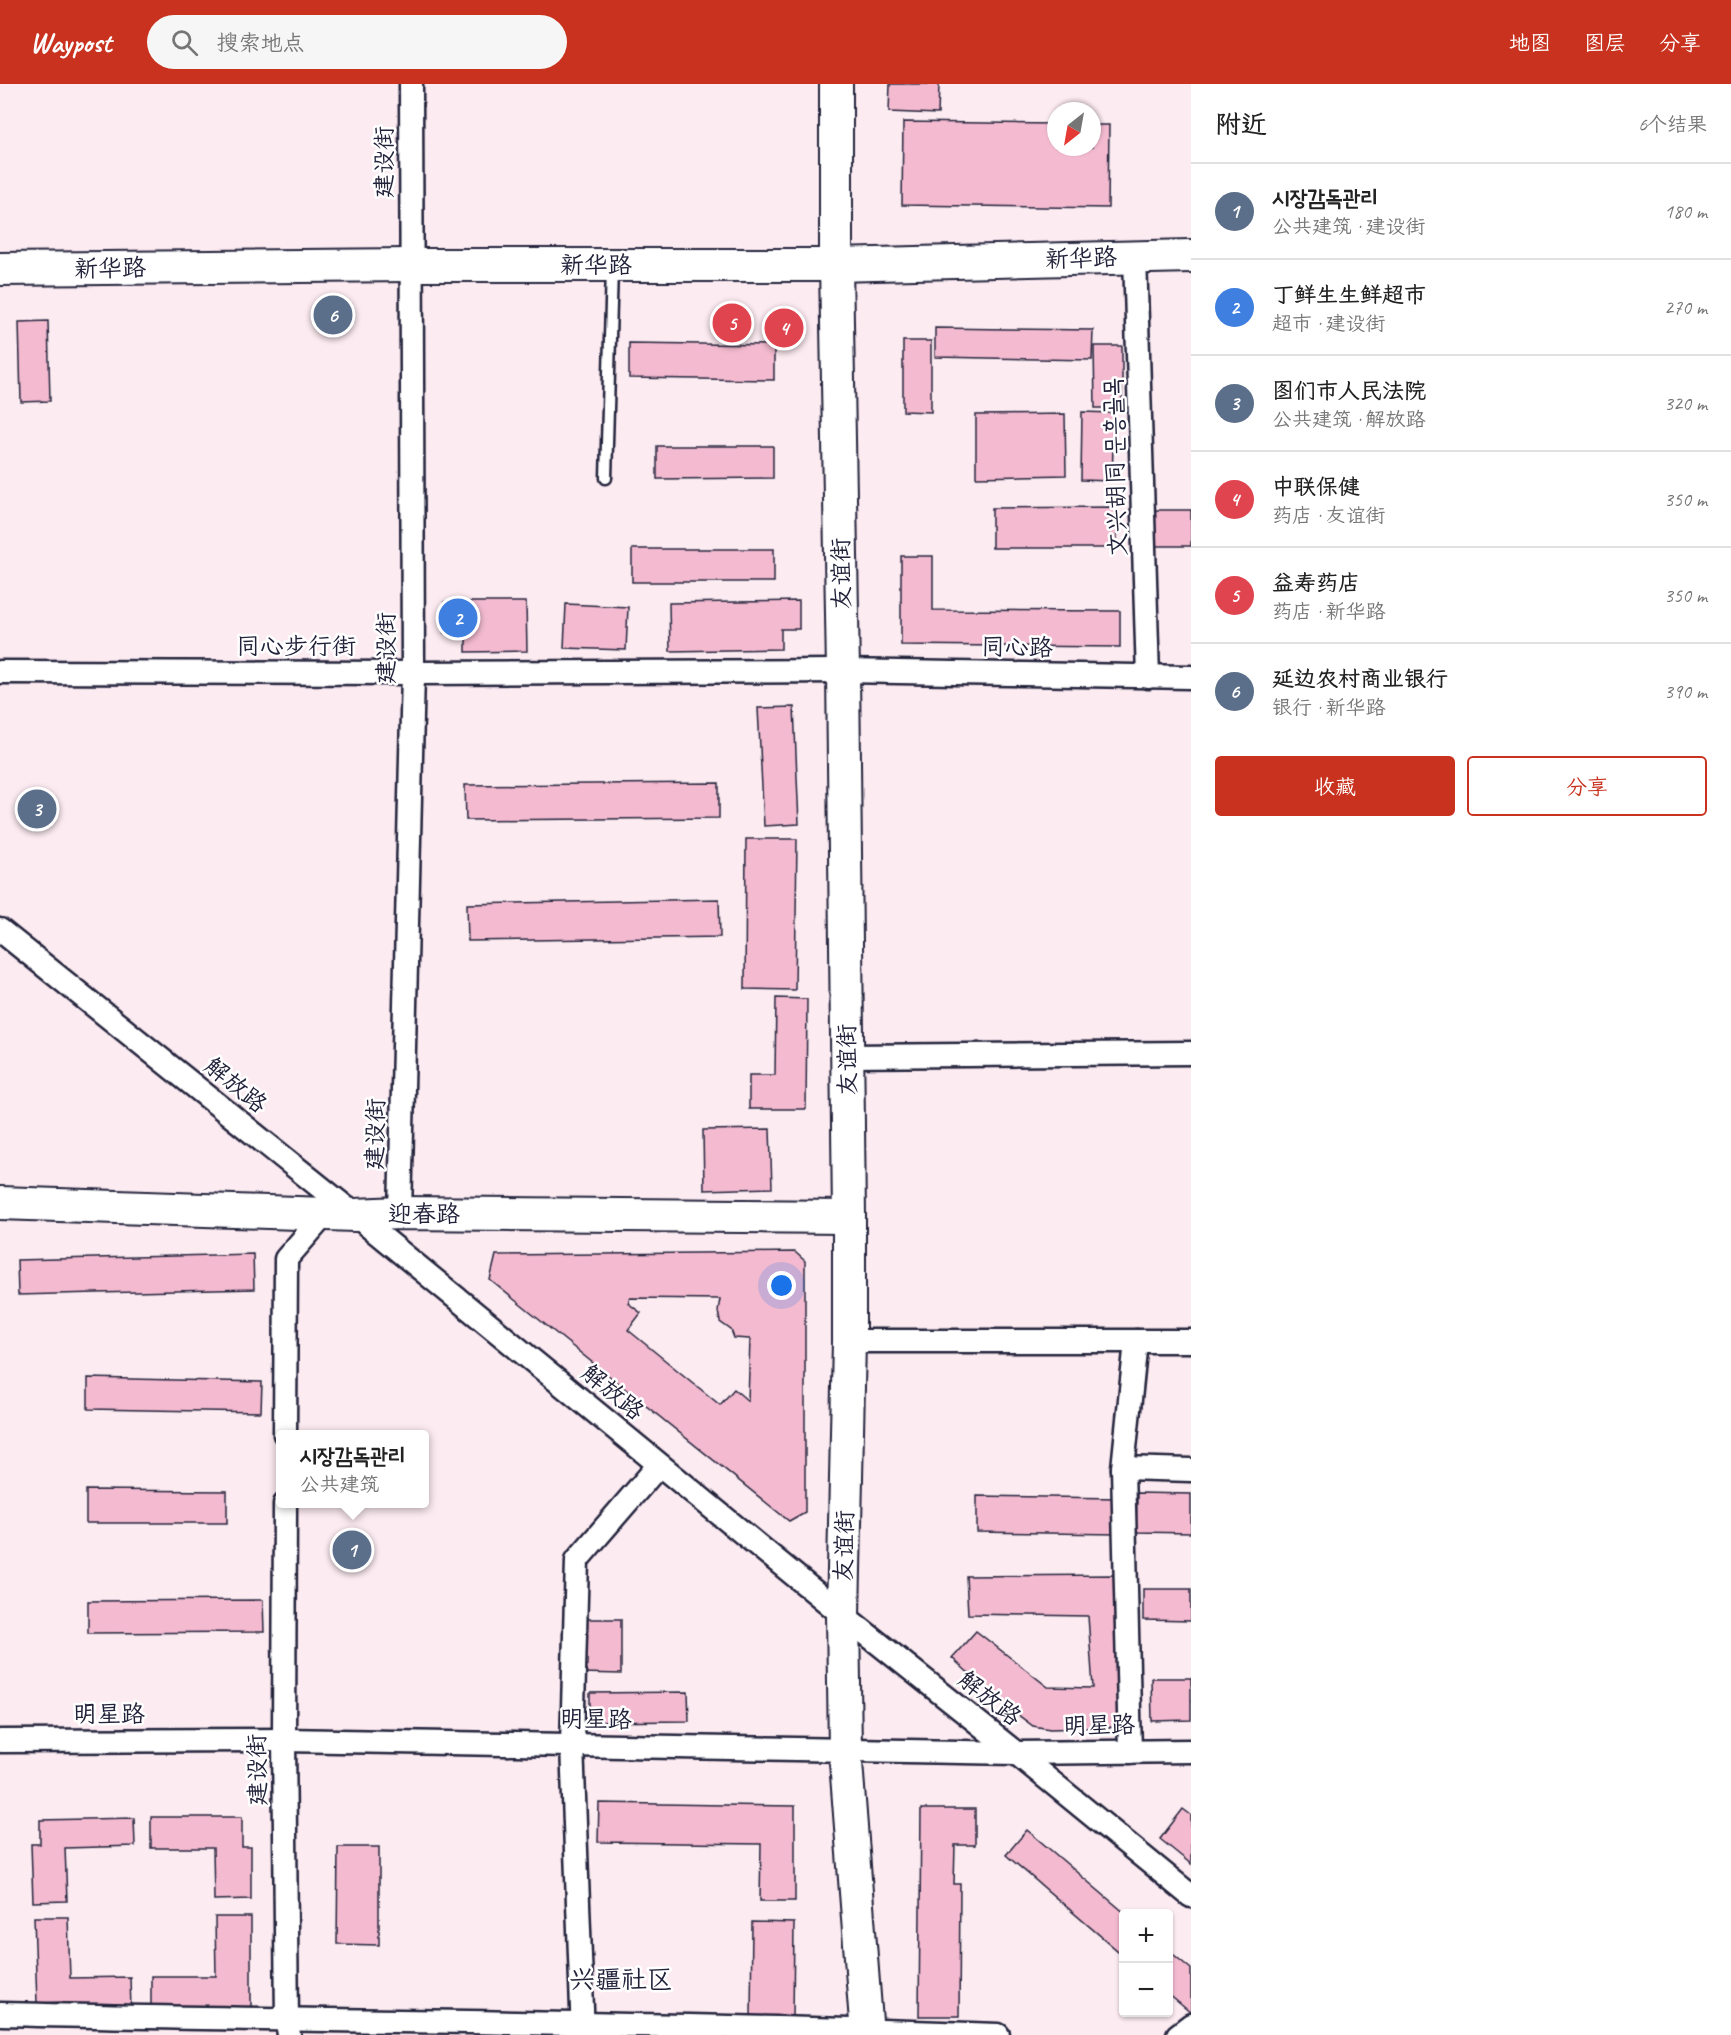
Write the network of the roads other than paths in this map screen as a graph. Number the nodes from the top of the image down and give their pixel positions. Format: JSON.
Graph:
{"nodes":[{"id":1,"x":411,"y":84,"type":"edge"},
{"id":2,"x":836,"y":84,"type":"edge"},
{"id":3,"x":1135,"y":256,"type":"junction"},
{"id":4,"x":1191,"y":256,"type":"edge"},
{"id":5,"x":411,"y":265,"type":"junction"},
{"id":6,"x":613,"y":265,"type":"junction"},
{"id":7,"x":836,"y":265,"type":"junction"},
{"id":8,"x":0,"y":269,"type":"edge"},
{"id":9,"x":606,"y":478,"type":"dead end"},
{"id":10,"x":843,"y":671,"type":"junction"},
{"id":11,"x":0,"y":672,"type":"edge"},
{"id":12,"x":413,"y":674,"type":"junction"},
{"id":13,"x":1148,"y":676,"type":"junction"},
{"id":14,"x":1191,"y":677,"type":"edge"},
{"id":15,"x":0,"y":930,"type":"edge"},
{"id":16,"x":1191,"y":1053,"type":"edge"},
{"id":17,"x":847,"y":1056,"type":"junction"},
{"id":18,"x":0,"y":1203,"type":"edge"},
{"id":19,"x":400,"y":1213,"type":"junction"},
{"id":20,"x":340,"y":1215,"type":"junction"},
{"id":21,"x":849,"y":1217,"type":"junction"},
{"id":22,"x":849,"y":1341,"type":"junction"},
{"id":23,"x":1136,"y":1341,"type":"junction"},
{"id":24,"x":1191,"y":1341,"type":"edge"},
{"id":25,"x":285,"y":1430,"type":"edge"},
{"id":26,"x":659,"y":1465,"type":"junction"},
{"id":27,"x":1123,"y":1468,"type":"junction"},
{"id":28,"x":1191,"y":1470,"type":"edge"},
{"id":29,"x":285,"y":1508,"type":"edge"},
{"id":30,"x":843,"y":1615,"type":"junction"},
{"id":31,"x":284,"y":1740,"type":"junction"},
{"id":32,"x":0,"y":1741,"type":"edge"},
{"id":33,"x":572,"y":1745,"type":"junction"},
{"id":34,"x":845,"y":1749,"type":"junction"},
{"id":35,"x":1191,"y":1751,"type":"edge"},
{"id":36,"x":1130,"y":1752,"type":"junction"},
{"id":37,"x":1016,"y":1753,"type":"junction"},
{"id":38,"x":1191,"y":1896,"type":"edge"},
{"id":39,"x":0,"y":2014,"type":"edge"},
{"id":40,"x":1191,"y":2025,"type":"edge"},
{"id":41,"x":288,"y":2028,"type":"edge"},
{"id":42,"x":583,"y":2030,"type":"edge"},
{"id":43,"x":748,"y":2031,"type":"edge"},
{"id":44,"x":867,"y":2032,"type":"edge"},
{"id":45,"x":998,"y":2035,"type":"edge"},
{"id":46,"x":1178,"y":2035,"type":"edge"}],
"edges":[{"from":1,"to":5,"type":"street","name":"建设街"},
{"from":2,"to":7,"type":"street","name":"友谊街"},
{"from":3,"to":4,"type":"street","name":"新华路"},
{"from":3,"to":7,"type":"street","name":"新华路"},
{"from":3,"to":13,"type":"street","name":"文兴胡同 문흥골목"},
{"from":5,"to":6,"type":"street","name":"新华路"},
{"from":5,"to":8,"type":"street","name":"新华路"},
{"from":5,"to":12,"type":"street","name":"建设街"},
{"from":6,"to":7,"type":"street","name":"新华路"},
{"from":6,"to":9,"type":"lane"},
{"from":7,"to":10,"type":"street","name":"友谊街"},
{"from":10,"to":12,"type":"street","name":"同心步行街"},
{"from":10,"to":13,"type":"street","name":"同心路"},
{"from":10,"to":17,"type":"street","name":"友谊街"},
{"from":11,"to":12,"type":"street","name":"同心步行街"},
{"from":12,"to":19,"type":"street","name":"建设街"},
{"from":13,"to":14,"type":"street","name":"同心路"},
{"from":15,"to":20,"type":"street","name":"解放路"},
{"from":16,"to":17,"type":"street"},
{"from":17,"to":21,"type":"street","name":"友谊街"},
{"from":18,"to":20,"type":"street","name":"迎春路"},
{"from":19,"to":20,"type":"street","name":"迎春路"},
{"from":19,"to":21,"type":"street","name":"迎春路"},
{"from":20,"to":25,"type":"street"},
{"from":20,"to":26,"type":"street","name":"解放路"},
{"from":21,"to":22,"type":"street","name":"友谊街"},
{"from":22,"to":23,"type":"street"},
{"from":22,"to":30,"type":"street","name":"友谊街"},
{"from":23,"to":24,"type":"street"},
{"from":23,"to":27,"type":"street"},
{"from":26,"to":30,"type":"street","name":"解放路"},
{"from":26,"to":33,"type":"street"},
{"from":27,"to":28,"type":"street"},
{"from":27,"to":36,"type":"street"},
{"from":29,"to":31,"type":"street","name":"建设街"},
{"from":30,"to":34,"type":"street","name":"友谊街"},
{"from":30,"to":37,"type":"street","name":"解放路"},
{"from":31,"to":32,"type":"street","name":"明星路"},
{"from":31,"to":33,"type":"street","name":"明星路"},
{"from":31,"to":41,"type":"street","name":"建设街"},
{"from":33,"to":34,"type":"street","name":"明星路"},
{"from":33,"to":42,"type":"street"},
{"from":34,"to":37,"type":"street","name":"明星路"},
{"from":34,"to":44,"type":"street","name":"友谊街"},
{"from":35,"to":36,"type":"street","name":"明星路"},
{"from":36,"to":37,"type":"street","name":"明星路"},
{"from":37,"to":38,"type":"street","name":"解放路"},
{"from":39,"to":41,"type":"street"},
{"from":40,"to":46,"type":"street"},
{"from":41,"to":42,"type":"street"},
{"from":42,"to":43,"type":"street"},
{"from":43,"to":44,"type":"street"},
{"from":44,"to":45,"type":"street"}]}
